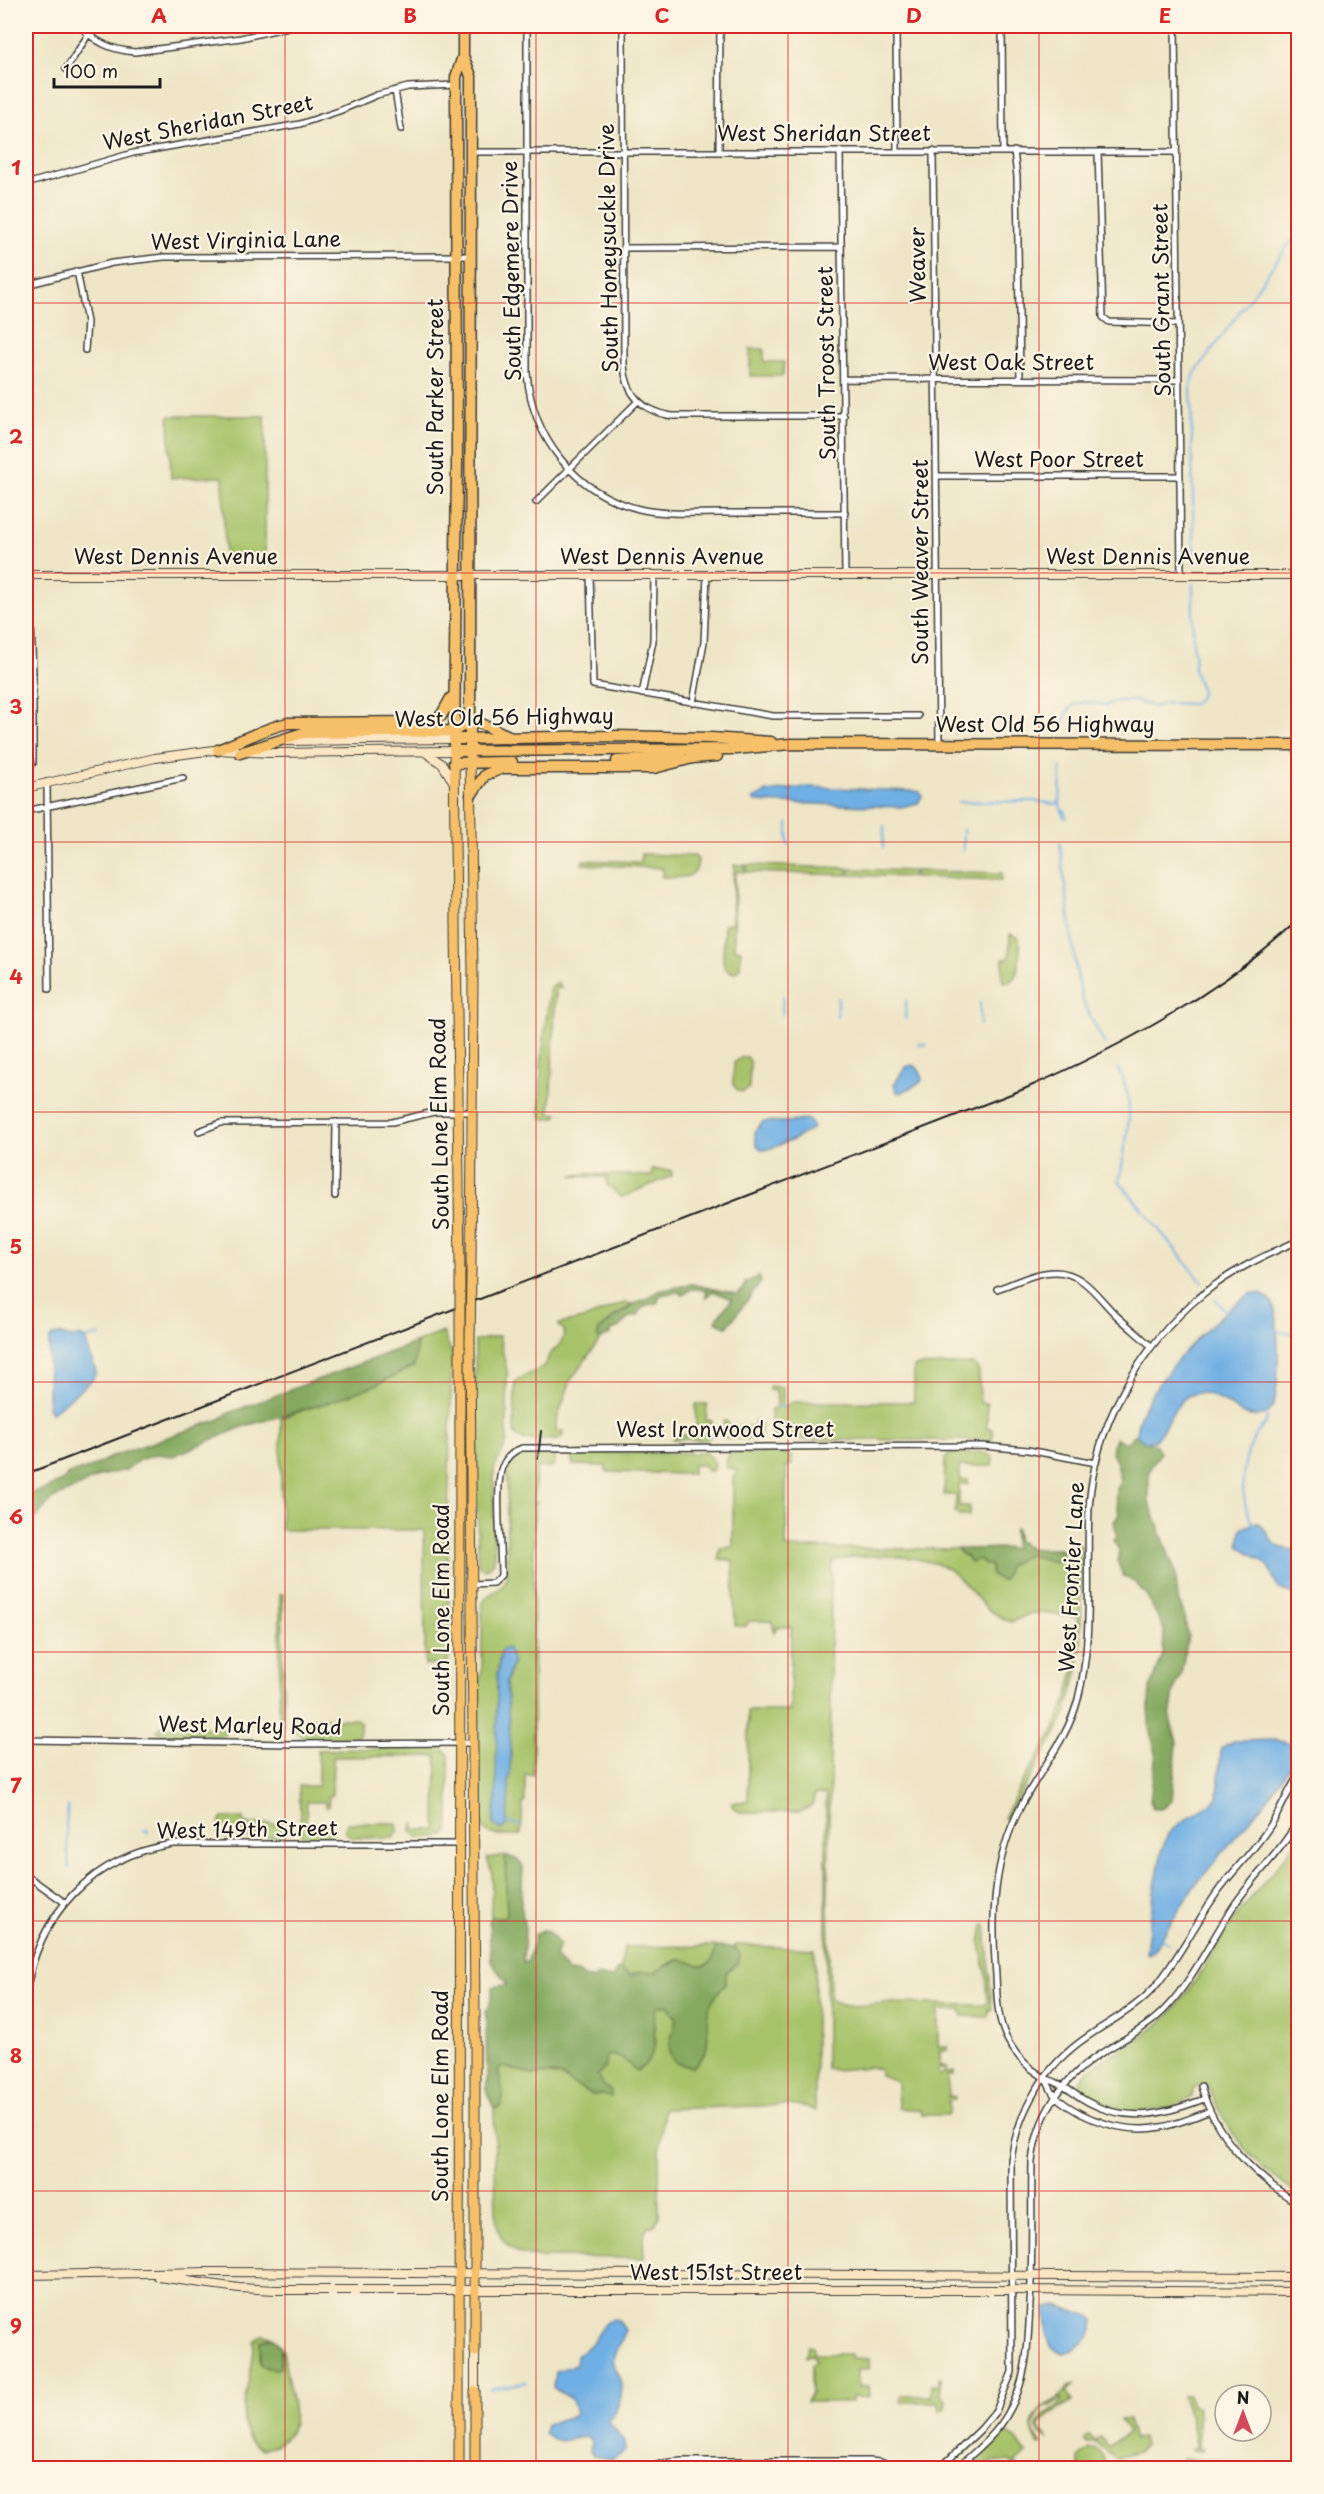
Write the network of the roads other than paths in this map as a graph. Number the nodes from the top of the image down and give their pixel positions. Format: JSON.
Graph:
{"nodes":[{"id":1,"x":80,"y":26,"type":"edge"},
{"id":2,"x":292,"y":26,"type":"edge"},
{"id":3,"x":463,"y":26,"type":"edge"},
{"id":4,"x":527,"y":26,"type":"edge"},
{"id":5,"x":623,"y":26,"type":"edge"},
{"id":6,"x":720,"y":26,"type":"edge"},
{"id":7,"x":896,"y":26,"type":"edge"},
{"id":8,"x":1002,"y":26,"type":"edge"},
{"id":9,"x":1175,"y":26,"type":"edge"},
{"id":10,"x":88,"y":34,"type":"junction"},
{"id":11,"x":463,"y":56,"type":"junction"},
{"id":12,"x":66,"y":69,"type":"dead end"},
{"id":13,"x":456,"y":85,"type":"junction"},
{"id":14,"x":395,"y":90,"type":"junction"},
{"id":15,"x":400,"y":129,"type":"dead end"},
{"id":16,"x":719,"y":151,"type":"junction"},
{"id":17,"x":840,"y":151,"type":"junction"},
{"id":18,"x":897,"y":151,"type":"junction"},
{"id":19,"x":933,"y":151,"type":"junction"},
{"id":20,"x":1003,"y":151,"type":"junction"},
{"id":21,"x":471,"y":152,"type":"junction"},
{"id":22,"x":527,"y":152,"type":"junction"},
{"id":23,"x":624,"y":152,"type":"junction"},
{"id":24,"x":1014,"y":152,"type":"junction"},
{"id":25,"x":1098,"y":152,"type":"junction"},
{"id":26,"x":1176,"y":152,"type":"junction"},
{"id":27,"x":26,"y":184,"type":"edge"},
{"id":28,"x":624,"y":248,"type":"junction"},
{"id":29,"x":841,"y":248,"type":"junction"},
{"id":30,"x":456,"y":256,"type":"junction"},
{"id":31,"x":471,"y":256,"type":"junction"},
{"id":32,"x":77,"y":271,"type":"junction"},
{"id":33,"x":26,"y":285,"type":"edge"},
{"id":34,"x":1178,"y":324,"type":"junction"},
{"id":35,"x":86,"y":350,"type":"dead end"},
{"id":36,"x":844,"y":379,"type":"junction"},
{"id":37,"x":936,"y":379,"type":"junction"},
{"id":38,"x":1020,"y":379,"type":"junction"},
{"id":39,"x":1179,"y":380,"type":"junction"},
{"id":40,"x":638,"y":401,"type":"junction"},
{"id":41,"x":844,"y":416,"type":"junction"},
{"id":42,"x":569,"y":470,"type":"junction"},
{"id":43,"x":937,"y":476,"type":"junction"},
{"id":44,"x":1180,"y":476,"type":"junction"},
{"id":45,"x":536,"y":502,"type":"dead end"},
{"id":46,"x":845,"y":513,"type":"junction"},
{"id":47,"x":455,"y":574,"type":"junction"},
{"id":48,"x":471,"y":574,"type":"junction"},
{"id":49,"x":27,"y":575,"type":"edge"},
{"id":50,"x":590,"y":575,"type":"junction"},
{"id":51,"x":654,"y":575,"type":"junction"},
{"id":52,"x":707,"y":575,"type":"junction"},
{"id":53,"x":845,"y":575,"type":"junction"},
{"id":54,"x":938,"y":575,"type":"junction"},
{"id":55,"x":1181,"y":575,"type":"junction"},
{"id":56,"x":1299,"y":575,"type":"edge"},
{"id":57,"x":453,"y":692,"type":"junction"},
{"id":58,"x":642,"y":694,"type":"junction"},
{"id":59,"x":693,"y":703,"type":"junction"},
{"id":60,"x":918,"y":716,"type":"dead end"},
{"id":61,"x":472,"y":720,"type":"junction"},
{"id":62,"x":454,"y":735,"type":"junction"},
{"id":63,"x":470,"y":738,"type":"junction"},
{"id":64,"x":514,"y":738,"type":"junction"},
{"id":65,"x":711,"y":738,"type":"junction"},
{"id":66,"x":264,"y":744,"type":"junction"},
{"id":67,"x":791,"y":744,"type":"junction"},
{"id":68,"x":939,"y":745,"type":"junction"},
{"id":69,"x":1299,"y":745,"type":"edge"},
{"id":70,"x":218,"y":750,"type":"junction"},
{"id":71,"x":688,"y":750,"type":"junction"},
{"id":72,"x":423,"y":751,"type":"junction"},
{"id":73,"x":454,"y":751,"type":"junction"},
{"id":74,"x":470,"y":751,"type":"junction"},
{"id":75,"x":240,"y":753,"type":"junction"},
{"id":76,"x":454,"y":763,"type":"junction"},
{"id":77,"x":471,"y":763,"type":"junction"},
{"id":78,"x":26,"y":765,"type":"edge"},
{"id":79,"x":183,"y":778,"type":"dead end"},
{"id":80,"x":47,"y":782,"type":"junction"},
{"id":81,"x":454,"y":783,"type":"junction"},
{"id":82,"x":26,"y":788,"type":"edge"},
{"id":83,"x":471,"y":795,"type":"junction"},
{"id":84,"x":49,"y":805,"type":"junction"},
{"id":85,"x":26,"y":811,"type":"edge"},
{"id":86,"x":49,"y":989,"type":"dead end"},
{"id":87,"x":456,"y":1112,"type":"junction"},
{"id":88,"x":472,"y":1112,"type":"junction"},
{"id":89,"x":336,"y":1122,"type":"junction"},
{"id":90,"x":198,"y":1131,"type":"dead end"},
{"id":91,"x":335,"y":1196,"type":"dead end"},
{"id":92,"x":1299,"y":1241,"type":"edge"},
{"id":93,"x":997,"y":1289,"type":"dead end"},
{"id":94,"x":1151,"y":1346,"type":"junction"},
{"id":95,"x":1096,"y":1463,"type":"junction"},
{"id":96,"x":473,"y":1584,"type":"junction"},
{"id":97,"x":26,"y":1740,"type":"edge"},
{"id":98,"x":459,"y":1743,"type":"junction"},
{"id":99,"x":474,"y":1743,"type":"junction"},
{"id":100,"x":1299,"y":1776,"type":"edge"},
{"id":101,"x":1299,"y":1821,"type":"edge"},
{"id":102,"x":459,"y":1844,"type":"junction"},
{"id":103,"x":26,"y":1875,"type":"edge"},
{"id":104,"x":64,"y":1902,"type":"junction"},
{"id":105,"x":26,"y":1995,"type":"edge"},
{"id":106,"x":1044,"y":2078,"type":"junction"},
{"id":107,"x":1064,"y":2084,"type":"junction"},
{"id":108,"x":1201,"y":2086,"type":"dead end"},
{"id":109,"x":1055,"y":2097,"type":"junction"},
{"id":110,"x":1204,"y":2099,"type":"junction"},
{"id":111,"x":1210,"y":2111,"type":"junction"},
{"id":112,"x":1299,"y":2204,"type":"edge"},
{"id":113,"x":135,"y":2274,"type":"junction"},
{"id":114,"x":458,"y":2274,"type":"junction"},
{"id":115,"x":476,"y":2274,"type":"junction"},
{"id":116,"x":26,"y":2275,"type":"edge"},
{"id":117,"x":821,"y":2276,"type":"junction"},
{"id":118,"x":1012,"y":2276,"type":"junction"},
{"id":119,"x":1031,"y":2276,"type":"junction"},
{"id":120,"x":1299,"y":2277,"type":"edge"},
{"id":121,"x":1012,"y":2290,"type":"junction"},
{"id":122,"x":1031,"y":2290,"type":"junction"},
{"id":123,"x":458,"y":2291,"type":"junction"},
{"id":124,"x":476,"y":2291,"type":"junction"},
{"id":125,"x":821,"y":2291,"type":"junction"},
{"id":126,"x":1299,"y":2292,"type":"edge"},
{"id":127,"x":475,"y":2352,"type":"joint"},
{"id":128,"x":475,"y":2391,"type":"joint"},
{"id":129,"x":459,"y":2469,"type":"edge"},
{"id":130,"x":475,"y":2469,"type":"edge"},
{"id":131,"x":648,"y":2469,"type":"edge"},
{"id":132,"x":902,"y":2469,"type":"edge"},
{"id":133,"x":940,"y":2469,"type":"edge"},
{"id":134,"x":957,"y":2469,"type":"edge"}],
"edges":[{"from":1,"to":10,"type":"street"},
{"from":2,"to":10,"type":"street"},
{"from":3,"to":11,"type":"highway","name":"South Parker Street"},
{"from":4,"to":22,"type":"street","name":"South Edgemere Drive"},
{"from":5,"to":23,"type":"street","name":"South Honeysuckle Drive"},
{"from":6,"to":16,"type":"street"},
{"from":7,"to":18,"type":"street"},
{"from":8,"to":20,"type":"street"},
{"from":9,"to":26,"type":"street","name":"South Grant Street"},
{"from":10,"to":12,"type":"street"},
{"from":11,"to":13,"type":"highway","name":"South Parker Street"},
{"from":11,"to":21,"type":"highway","name":"South Parker Street"},
{"from":13,"to":14,"type":"street","name":"West Sheridan Street"},
{"from":13,"to":30,"type":"highway","name":"South Parker Street"},
{"from":14,"to":15,"type":"street"},
{"from":14,"to":27,"type":"street","name":"West Sheridan Street"},
{"from":16,"to":17,"type":"street","name":"West Sheridan Street"},
{"from":16,"to":23,"type":"street","name":"West Sheridan Street"},
{"from":17,"to":18,"type":"street","name":"West Sheridan Street"},
{"from":17,"to":29,"type":"street","name":"South Troost Street"},
{"from":18,"to":19,"type":"street","name":"West Sheridan Street"},
{"from":19,"to":20,"type":"street","name":"West Sheridan Street"},
{"from":19,"to":37,"type":"street","name":"Weaver"},
{"from":20,"to":24,"type":"street","name":"West Sheridan Street"},
{"from":21,"to":22,"type":"street","name":"West Sheridan Street"},
{"from":21,"to":31,"type":"highway","name":"South Parker Street"},
{"from":22,"to":23,"type":"street","name":"West Sheridan Street"},
{"from":22,"to":42,"type":"street","name":"South Edgemere Drive"},
{"from":23,"to":28,"type":"street","name":"South Honeysuckle Drive"},
{"from":24,"to":25,"type":"street","name":"West Sheridan Street"},
{"from":24,"to":38,"type":"street"},
{"from":25,"to":26,"type":"street","name":"West Sheridan Street"},
{"from":25,"to":34,"type":"street"},
{"from":26,"to":34,"type":"street","name":"South Grant Street"},
{"from":28,"to":29,"type":"street"},
{"from":28,"to":40,"type":"street","name":"South Honeysuckle Drive"},
{"from":29,"to":36,"type":"street","name":"South Troost Street"},
{"from":30,"to":31,"type":"street","name":"West Virginia Lane"},
{"from":30,"to":32,"type":"street","name":"West Virginia Lane"},
{"from":30,"to":47,"type":"highway","name":"South Parker Street"},
{"from":31,"to":48,"type":"highway","name":"South Parker Street"},
{"from":32,"to":33,"type":"street","name":"West Virginia Lane"},
{"from":32,"to":35,"type":"street"},
{"from":34,"to":39,"type":"street","name":"South Grant Street"},
{"from":36,"to":37,"type":"street","name":"West Oak Street"},
{"from":36,"to":41,"type":"street","name":"South Troost Street"},
{"from":37,"to":38,"type":"street","name":"West Oak Street"},
{"from":37,"to":43,"type":"street","name":"South Weaver Street"},
{"from":38,"to":39,"type":"street","name":"West Oak Street"},
{"from":39,"to":44,"type":"street","name":"South Grant Street"},
{"from":40,"to":41,"type":"street","name":"South Honeysuckle Drive"},
{"from":40,"to":42,"type":"street"},
{"from":41,"to":46,"type":"street","name":"South Troost Street"},
{"from":42,"to":45,"type":"street"},
{"from":42,"to":46,"type":"street","name":"South Edgemere Drive"},
{"from":43,"to":44,"type":"street","name":"West Poor Street"},
{"from":43,"to":54,"type":"street","name":"South Weaver Street"},
{"from":44,"to":55,"type":"street","name":"South Grant Street"},
{"from":46,"to":53,"type":"street","name":"South Troost Street"},
{"from":47,"to":48,"type":"main road","name":"West Dennis Avenue"},
{"from":47,"to":49,"type":"main road","name":"West Dennis Avenue"},
{"from":47,"to":57,"type":"highway","name":"South Parker Street"},
{"from":48,"to":50,"type":"main road","name":"West Dennis Avenue"},
{"from":48,"to":61,"type":"highway","name":"South Parker Street"},
{"from":49,"to":78,"type":"street"},
{"from":50,"to":51,"type":"main road","name":"West Dennis Avenue"},
{"from":50,"to":58,"type":"street"},
{"from":51,"to":52,"type":"main road","name":"West Dennis Avenue"},
{"from":51,"to":58,"type":"street"},
{"from":52,"to":53,"type":"main road","name":"West Dennis Avenue"},
{"from":52,"to":59,"type":"street"},
{"from":53,"to":54,"type":"main road","name":"West Dennis Avenue"},
{"from":54,"to":55,"type":"main road","name":"West Dennis Avenue"},
{"from":54,"to":68,"type":"street","name":"South Weaver Street"},
{"from":55,"to":56,"type":"main road","name":"West Dennis Avenue"},
{"from":57,"to":62,"type":"highway","name":"South Parker Street"},
{"from":57,"to":70,"type":"highway"},
{"from":58,"to":59,"type":"street"},
{"from":59,"to":60,"type":"street"},
{"from":61,"to":62,"type":"highway"},
{"from":61,"to":63,"type":"highway","name":"South Parker Street"},
{"from":61,"to":64,"type":"highway"},
{"from":62,"to":63,"type":"highway","name":"West Old 56 Highway"},
{"from":62,"to":66,"type":"highway","name":"West Old 56 Highway"},
{"from":62,"to":73,"type":"highway","name":"South Parker Street"},
{"from":63,"to":64,"type":"highway","name":"West Old 56 Highway"},
{"from":63,"to":74,"type":"highway","name":"South Parker Street"},
{"from":64,"to":65,"type":"highway","name":"West Old 56 Highway"},
{"from":65,"to":67,"type":"highway","name":"West Old 56 Highway"},
{"from":65,"to":71,"type":"highway"},
{"from":66,"to":70,"type":"main road","name":"West Old 56 Highway"},
{"from":66,"to":75,"type":"highway","name":"West Old 56 Highway"},
{"from":67,"to":68,"type":"highway","name":"West Old 56 Highway"},
{"from":67,"to":71,"type":"highway","name":"West Old 56 Highway"},
{"from":67,"to":83,"type":"highway"},
{"from":68,"to":69,"type":"highway","name":"West Old 56 Highway"},
{"from":70,"to":75,"type":"main road","name":"West Old 56 Highway"},
{"from":70,"to":80,"type":"main road","name":"West Old 56 Highway"},
{"from":71,"to":74,"type":"highway","name":"West Old 56 Highway"},
{"from":71,"to":77,"type":"highway"},
{"from":72,"to":73,"type":"main road","name":"West Old 56 Highway"},
{"from":72,"to":75,"type":"main road","name":"West Old 56 Highway"},
{"from":72,"to":81,"type":"main road"},
{"from":73,"to":74,"type":"highway","name":"West Old 56 Highway"},
{"from":73,"to":76,"type":"main road","name":"South Lone Elm Road"},
{"from":74,"to":77,"type":"main road","name":"South Lone Elm Road"},
{"from":76,"to":77,"type":"highway"},
{"from":76,"to":81,"type":"main road","name":"South Lone Elm Road"},
{"from":77,"to":83,"type":"main road","name":"South Lone Elm Road"},
{"from":79,"to":84,"type":"street"},
{"from":80,"to":82,"type":"main road","name":"West Old 56 Highway"},
{"from":80,"to":84,"type":"street"},
{"from":81,"to":87,"type":"main road","name":"South Lone Elm Road"},
{"from":83,"to":88,"type":"main road","name":"South Lone Elm Road"},
{"from":84,"to":85,"type":"street"},
{"from":84,"to":86,"type":"street"},
{"from":87,"to":88,"type":"street"},
{"from":87,"to":89,"type":"street"},
{"from":87,"to":98,"type":"main road","name":"South Lone Elm Road","bridge":true},
{"from":88,"to":96,"type":"main road","name":"South Lone Elm Road","bridge":true},
{"from":89,"to":90,"type":"street"},
{"from":89,"to":91,"type":"street"},
{"from":92,"to":94,"type":"street","name":"West Frontier Lane"},
{"from":93,"to":94,"type":"street"},
{"from":94,"to":95,"type":"street","name":"West Frontier Lane"},
{"from":95,"to":96,"type":"street","name":"West Ironwood Street"},
{"from":95,"to":106,"type":"street","name":"West Frontier Lane"},
{"from":96,"to":99,"type":"main road","name":"South Lone Elm Road"},
{"from":97,"to":98,"type":"street","name":"West Marley Road"},
{"from":98,"to":99,"type":"street","name":"West Marley Road"},
{"from":98,"to":102,"type":"main road","name":"South Lone Elm Road"},
{"from":99,"to":115,"type":"main road","name":"South Lone Elm Road"},
{"from":100,"to":106,"type":"street"},
{"from":101,"to":107,"type":"street"},
{"from":102,"to":104,"type":"street","name":"West 149th Street"},
{"from":102,"to":114,"type":"main road","name":"South Lone Elm Road"},
{"from":103,"to":104,"type":"street"},
{"from":104,"to":105,"type":"street"},
{"from":106,"to":107,"type":"street"},
{"from":106,"to":109,"type":"street"},
{"from":106,"to":118,"type":"street"},
{"from":107,"to":109,"type":"street"},
{"from":107,"to":110,"type":"street"},
{"from":108,"to":110,"type":"street"},
{"from":109,"to":111,"type":"street"},
{"from":109,"to":119,"type":"street"},
{"from":110,"to":111,"type":"street"},
{"from":111,"to":112,"type":"street"},
{"from":113,"to":114,"type":"main road","name":"West 151st Street"},
{"from":113,"to":116,"type":"main road","name":"West 151st Street"},
{"from":113,"to":123,"type":"main road","name":"West 151st Street"},
{"from":114,"to":115,"type":"main road","name":"West 151st Street"},
{"from":114,"to":123,"type":"main road","name":"South Lone Elm Road"},
{"from":115,"to":117,"type":"main road","name":"West 151st Street"},
{"from":115,"to":124,"type":"main road","name":"South Lone Elm Road"},
{"from":117,"to":118,"type":"main road","name":"West 151st Street"},
{"from":117,"to":125,"type":"main road"},
{"from":118,"to":119,"type":"main road","name":"West 151st Street"},
{"from":118,"to":121,"type":"street"},
{"from":119,"to":120,"type":"main road","name":"West 151st Street"},
{"from":119,"to":122,"type":"street"},
{"from":121,"to":122,"type":"main road","name":"West 151st Street"},
{"from":121,"to":125,"type":"main road","name":"West 151st Street"},
{"from":121,"to":133,"type":"street"},
{"from":122,"to":126,"type":"main road","name":"West 151st Street"},
{"from":122,"to":134,"type":"street"},
{"from":123,"to":124,"type":"main road","name":"West 151st Street"},
{"from":123,"to":129,"type":"main road","name":"South Lone Elm Road"},
{"from":124,"to":125,"type":"main road","name":"West 151st Street"},
{"from":124,"to":127,"type":"main road","name":"South Lone Elm Road"},
{"from":127,"to":128,"type":"main road","name":"South Lone Elm Road"},
{"from":128,"to":130,"type":"main road","name":"South Lone Elm Road"},
{"from":131,"to":132,"type":"street"}]}
